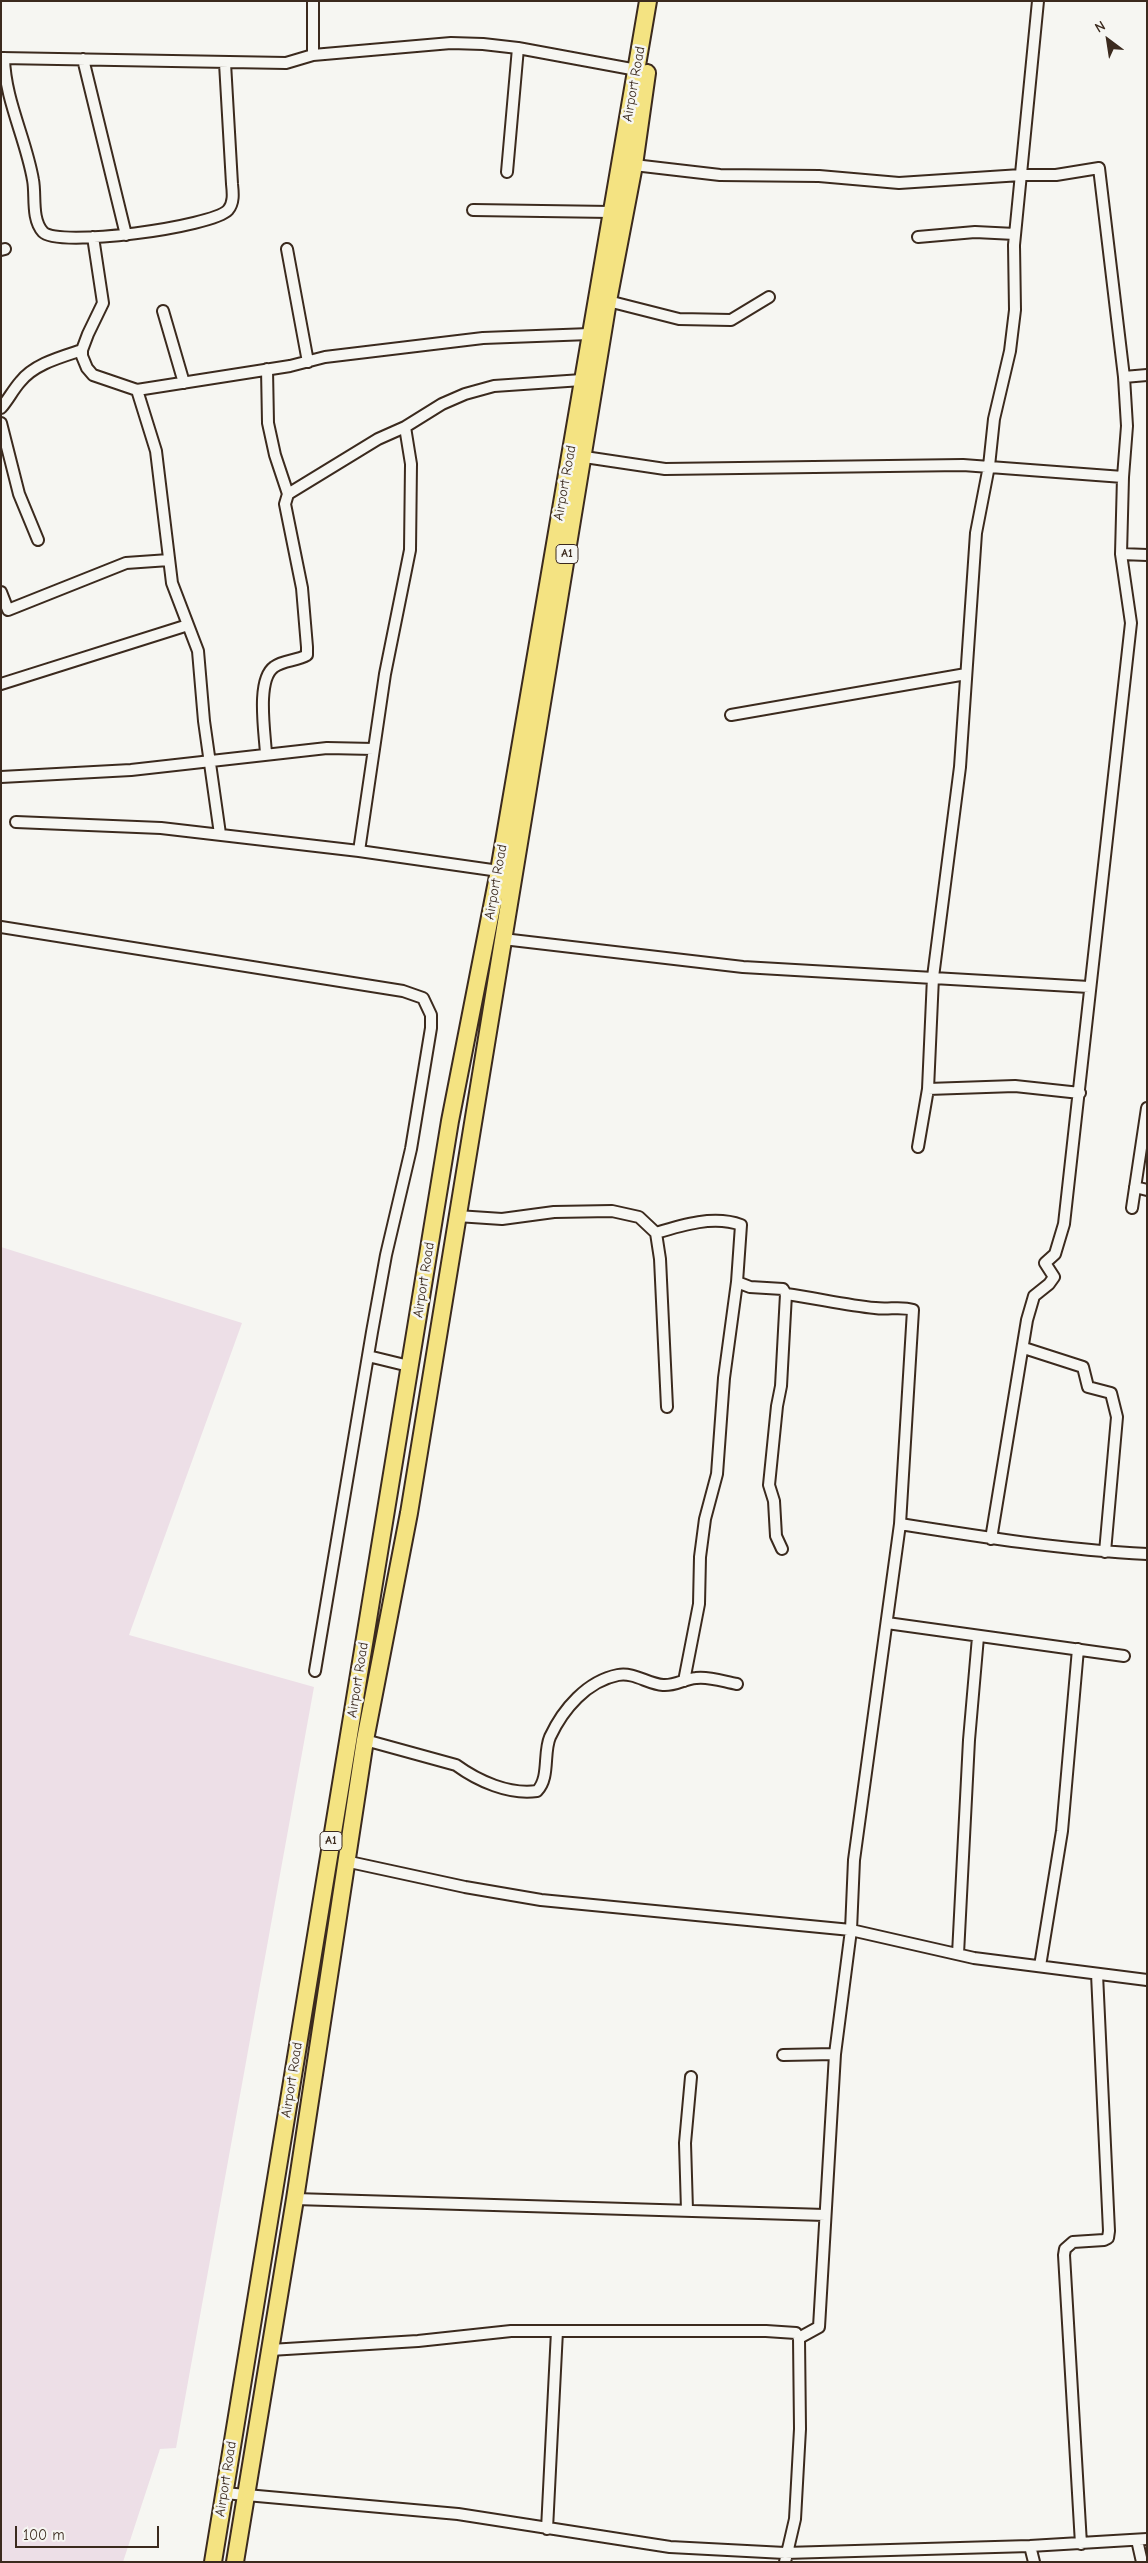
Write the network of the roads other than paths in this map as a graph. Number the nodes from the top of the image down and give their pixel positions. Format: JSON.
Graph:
{"nodes":[{"id":1,"x":313,"y":1,"type":"edge"},
{"id":2,"x":648,"y":1,"type":"edge"},
{"id":3,"x":660,"y":1,"type":"edge"},
{"id":4,"x":1038,"y":1,"type":"edge"},
{"id":5,"x":518,"y":48,"type":"junction"},
{"id":6,"x":313,"y":55,"type":"junction"},
{"id":7,"x":3,"y":58,"type":"edge"},
{"id":8,"x":83,"y":59,"type":"junction"},
{"id":9,"x":225,"y":63,"type":"junction"},
{"id":10,"x":637,"y":70,"type":"junction"},
{"id":11,"x":634,"y":165,"type":"junction"},
{"id":12,"x":507,"y":172,"type":"dead end"},
{"id":13,"x":1021,"y":175,"type":"junction"},
{"id":14,"x":474,"y":210,"type":"dead end"},
{"id":15,"x":611,"y":212,"type":"junction"},
{"id":16,"x":1015,"y":234,"type":"junction"},
{"id":17,"x":126,"y":235,"type":"junction"},
{"id":18,"x":93,"y":237,"type":"junction"},
{"id":19,"x":918,"y":237,"type":"dead end"},
{"id":20,"x":287,"y":249,"type":"dead end"},
{"id":21,"x":769,"y":296,"type":"dead end"},
{"id":22,"x":608,"y":301,"type":"junction"},
{"id":23,"x":162,"y":311,"type":"dead end"},
{"id":24,"x":590,"y":334,"type":"junction"},
{"id":25,"x":82,"y":350,"type":"junction"},
{"id":26,"x":308,"y":362,"type":"junction"},
{"id":27,"x":267,"y":370,"type":"junction"},
{"id":28,"x":1147,"y":376,"type":"edge"},
{"id":29,"x":1124,"y":377,"type":"junction"},
{"id":30,"x":582,"y":380,"type":"junction"},
{"id":31,"x":184,"y":383,"type":"junction"},
{"id":32,"x":137,"y":390,"type":"junction"},
{"id":33,"x":1,"y":408,"type":"edge"},
{"id":34,"x":1,"y":423,"type":"edge"},
{"id":35,"x":405,"y":427,"type":"junction"},
{"id":36,"x":576,"y":455,"type":"junction"},
{"id":37,"x":989,"y":466,"type":"junction"},
{"id":38,"x":1123,"y":477,"type":"junction"},
{"id":39,"x":288,"y":494,"type":"junction"},
{"id":40,"x":38,"y":540,"type":"dead end"},
{"id":41,"x":1122,"y":554,"type":"junction"},
{"id":42,"x":1147,"y":555,"type":"edge"},
{"id":43,"x":169,"y":560,"type":"junction"},
{"id":44,"x":1,"y":592,"type":"edge"},
{"id":45,"x":188,"y":626,"type":"junction"},
{"id":46,"x":966,"y":674,"type":"junction"},
{"id":47,"x":1,"y":684,"type":"edge"},
{"id":48,"x":731,"y":715,"type":"dead end"},
{"id":49,"x":374,"y":750,"type":"junction"},
{"id":50,"x":266,"y":754,"type":"junction"},
{"id":51,"x":210,"y":762,"type":"junction"},
{"id":52,"x":1,"y":777,"type":"edge"},
{"id":53,"x":16,"y":822,"type":"dead end"},
{"id":54,"x":220,"y":834,"type":"junction"},
{"id":55,"x":359,"y":851,"type":"junction"},
{"id":56,"x":499,"y":871,"type":"junction"},
{"id":57,"x":1,"y":927,"type":"edge"},
{"id":58,"x":503,"y":939,"type":"junction"},
{"id":59,"x":933,"y":977,"type":"junction"},
{"id":60,"x":1089,"y":987,"type":"junction"},
{"id":61,"x":928,"y":1089,"type":"junction"},
{"id":62,"x":1080,"y":1093,"type":"junction"},
{"id":63,"x":1147,"y":1108,"type":"edge"},
{"id":64,"x":1144,"y":1143,"type":"edge"},
{"id":65,"x":918,"y":1148,"type":"dead end"},
{"id":66,"x":1135,"y":1187,"type":"junction"},
{"id":67,"x":1147,"y":1190,"type":"edge"},
{"id":68,"x":1132,"y":1208,"type":"dead end"},
{"id":69,"x":458,"y":1216,"type":"junction"},
{"id":70,"x":656,"y":1233,"type":"junction"},
{"id":71,"x":737,"y":1282,"type":"junction"},
{"id":72,"x":786,"y":1294,"type":"junction"},
{"id":73,"x":1024,"y":1348,"type":"junction"},
{"id":74,"x":368,"y":1356,"type":"junction"},
{"id":75,"x":409,"y":1366,"type":"junction"},
{"id":76,"x":667,"y":1407,"type":"dead end"},
{"id":77,"x":900,"y":1524,"type":"junction"},
{"id":78,"x":991,"y":1539,"type":"junction"},
{"id":79,"x":782,"y":1550,"type":"dead end"},
{"id":80,"x":1105,"y":1552,"type":"junction"},
{"id":81,"x":1147,"y":1554,"type":"edge"},
{"id":82,"x":887,"y":1623,"type":"junction"},
{"id":83,"x":978,"y":1637,"type":"junction"},
{"id":84,"x":1078,"y":1649,"type":"junction"},
{"id":85,"x":1124,"y":1656,"type":"dead end"},
{"id":86,"x":315,"y":1670,"type":"dead end"},
{"id":87,"x":684,"y":1681,"type":"junction"},
{"id":88,"x":737,"y":1684,"type":"dead end"},
{"id":89,"x":365,"y":1740,"type":"junction"},
{"id":90,"x":346,"y":1861,"type":"junction"},
{"id":91,"x":851,"y":1930,"type":"junction"},
{"id":92,"x":958,"y":1954,"type":"junction"},
{"id":93,"x":1040,"y":1966,"type":"junction"},
{"id":94,"x":1097,"y":1974,"type":"junction"},
{"id":95,"x":1146,"y":1978,"type":"edge"},
{"id":96,"x":835,"y":2054,"type":"junction"},
{"id":97,"x":783,"y":2055,"type":"dead end"},
{"id":98,"x":692,"y":2077,"type":"dead end"},
{"id":99,"x":295,"y":2199,"type":"junction"},
{"id":100,"x":687,"y":2210,"type":"junction"},
{"id":101,"x":825,"y":2215,"type":"junction"},
{"id":102,"x":557,"y":2330,"type":"junction"},
{"id":103,"x":799,"y":2338,"type":"junction"},
{"id":104,"x":270,"y":2350,"type":"junction"},
{"id":105,"x":224,"y":2493,"type":"junction"},
{"id":106,"x":246,"y":2494,"type":"junction"},
{"id":107,"x":547,"y":2529,"type":"junction"},
{"id":108,"x":1142,"y":2540,"type":"edge"},
{"id":109,"x":1082,"y":2544,"type":"junction"},
{"id":110,"x":1030,"y":2546,"type":"junction"},
{"id":111,"x":785,"y":2557,"type":"edge"},
{"id":112,"x":212,"y":2562,"type":"edge"},
{"id":113,"x":235,"y":2562,"type":"edge"},
{"id":114,"x":1034,"y":2562,"type":"edge"},
{"id":115,"x":1142,"y":2562,"type":"edge"}],
"edges":[{"from":1,"to":6,"type":"street"},
{"from":2,"to":10,"type":"highway","name":"Airport Road","number":"A1"},
{"from":3,"to":11,"type":"highway","name":"Airport Road","number":"A1"},
{"from":4,"to":13,"type":"street"},
{"from":5,"to":6,"type":"street"},
{"from":5,"to":10,"type":"street"},
{"from":5,"to":12,"type":"street"},
{"from":6,"to":9,"type":"street"},
{"from":7,"to":8,"type":"street"},
{"from":7,"to":18,"type":"street"},
{"from":8,"to":9,"type":"street"},
{"from":8,"to":17,"type":"street"},
{"from":9,"to":17,"type":"street"},
{"from":10,"to":15,"type":"highway","name":"Airport Road","number":"A1"},
{"from":11,"to":13,"type":"street"},
{"from":11,"to":22,"type":"highway","name":"Airport Road","number":"A1"},
{"from":13,"to":16,"type":"street"},
{"from":13,"to":29,"type":"street"},
{"from":14,"to":15,"type":"street"},
{"from":15,"to":24,"type":"highway","name":"Airport Road","number":"A1"},
{"from":16,"to":19,"type":"street"},
{"from":16,"to":37,"type":"street"},
{"from":17,"to":18,"type":"street"},
{"from":18,"to":25,"type":"street"},
{"from":20,"to":26,"type":"street"},
{"from":21,"to":22,"type":"street"},
{"from":22,"to":36,"type":"highway","name":"Airport Road","number":"A1"},
{"from":23,"to":31,"type":"street"},
{"from":24,"to":26,"type":"street"},
{"from":24,"to":30,"type":"highway","name":"Airport Road","number":"A1"},
{"from":25,"to":32,"type":"street"},
{"from":25,"to":33,"type":"street"},
{"from":26,"to":27,"type":"street"},
{"from":27,"to":31,"type":"street"},
{"from":27,"to":39,"type":"street"},
{"from":28,"to":29,"type":"street"},
{"from":29,"to":38,"type":"street"},
{"from":30,"to":35,"type":"street"},
{"from":30,"to":36,"type":"highway","name":"Airport Road","number":"A1"},
{"from":31,"to":32,"type":"street"},
{"from":32,"to":43,"type":"street"},
{"from":34,"to":40,"type":"street"},
{"from":35,"to":39,"type":"street"},
{"from":35,"to":49,"type":"street"},
{"from":36,"to":37,"type":"street"},
{"from":36,"to":56,"type":"highway","name":"Airport Road","number":"A1"},
{"from":36,"to":58,"type":"highway","name":"Airport Road","number":"A1"},
{"from":37,"to":38,"type":"street"},
{"from":37,"to":46,"type":"street"},
{"from":38,"to":41,"type":"street"},
{"from":39,"to":50,"type":"street"},
{"from":41,"to":42,"type":"street"},
{"from":41,"to":60,"type":"street"},
{"from":43,"to":44,"type":"street"},
{"from":43,"to":45,"type":"street"},
{"from":45,"to":47,"type":"street"},
{"from":45,"to":51,"type":"street"},
{"from":46,"to":48,"type":"street"},
{"from":46,"to":59,"type":"street"},
{"from":49,"to":50,"type":"street"},
{"from":49,"to":55,"type":"street"},
{"from":50,"to":51,"type":"street"},
{"from":51,"to":52,"type":"street"},
{"from":51,"to":54,"type":"street"},
{"from":53,"to":54,"type":"street"},
{"from":54,"to":55,"type":"street"},
{"from":55,"to":56,"type":"street"},
{"from":56,"to":75,"type":"highway","name":"Airport Road","number":"A1"},
{"from":57,"to":74,"type":"street"},
{"from":58,"to":59,"type":"street"},
{"from":58,"to":69,"type":"highway","name":"Airport Road","number":"A1"},
{"from":59,"to":60,"type":"street"},
{"from":59,"to":61,"type":"street"},
{"from":60,"to":62,"type":"street"},
{"from":61,"to":62,"type":"street"},
{"from":61,"to":65,"type":"street"},
{"from":62,"to":73,"type":"street"},
{"from":63,"to":64,"type":"street"},
{"from":64,"to":66,"type":"street"},
{"from":66,"to":67,"type":"street"},
{"from":66,"to":68,"type":"street"},
{"from":69,"to":70,"type":"street"},
{"from":69,"to":89,"type":"highway","name":"Airport Road","number":"A1"},
{"from":70,"to":71,"type":"street"},
{"from":70,"to":76,"type":"street"},
{"from":71,"to":72,"type":"street"},
{"from":71,"to":87,"type":"street"},
{"from":72,"to":77,"type":"street"},
{"from":72,"to":79,"type":"street"},
{"from":73,"to":78,"type":"street"},
{"from":73,"to":80,"type":"street"},
{"from":74,"to":75,"type":"street"},
{"from":74,"to":86,"type":"street"},
{"from":75,"to":105,"type":"highway","name":"Airport Road","number":"A1"},
{"from":77,"to":78,"type":"street"},
{"from":77,"to":82,"type":"street"},
{"from":78,"to":80,"type":"street"},
{"from":80,"to":81,"type":"street"},
{"from":82,"to":83,"type":"street"},
{"from":82,"to":91,"type":"street"},
{"from":83,"to":84,"type":"street"},
{"from":83,"to":92,"type":"street"},
{"from":84,"to":85,"type":"street"},
{"from":84,"to":93,"type":"street"},
{"from":87,"to":88,"type":"street"},
{"from":87,"to":89,"type":"street"},
{"from":89,"to":90,"type":"highway","name":"Airport Road","number":"A1"},
{"from":90,"to":91,"type":"street"},
{"from":90,"to":99,"type":"highway","name":"Airport Road","number":"A1"},
{"from":91,"to":92,"type":"street"},
{"from":91,"to":96,"type":"street"},
{"from":92,"to":93,"type":"street"},
{"from":93,"to":94,"type":"street"},
{"from":94,"to":95,"type":"street"},
{"from":94,"to":109,"type":"street"},
{"from":96,"to":97,"type":"street"},
{"from":96,"to":101,"type":"street"},
{"from":98,"to":100,"type":"street"},
{"from":99,"to":100,"type":"street"},
{"from":99,"to":104,"type":"highway","name":"Airport Road","number":"A1"},
{"from":100,"to":101,"type":"street"},
{"from":101,"to":103,"type":"street"},
{"from":102,"to":103,"type":"street"},
{"from":102,"to":104,"type":"street"},
{"from":102,"to":107,"type":"street"},
{"from":103,"to":111,"type":"street"},
{"from":104,"to":106,"type":"highway","name":"Airport Road","number":"A1"},
{"from":105,"to":106,"type":"street"},
{"from":105,"to":112,"type":"highway","name":"Airport Road","number":"A1"},
{"from":106,"to":107,"type":"street"},
{"from":106,"to":113,"type":"highway","name":"Airport Road","number":"A1"},
{"from":107,"to":111,"type":"street"},
{"from":108,"to":109,"type":"street"},
{"from":108,"to":115,"type":"street"},
{"from":109,"to":110,"type":"street"},
{"from":110,"to":111,"type":"street"},
{"from":110,"to":114,"type":"street"}]}
